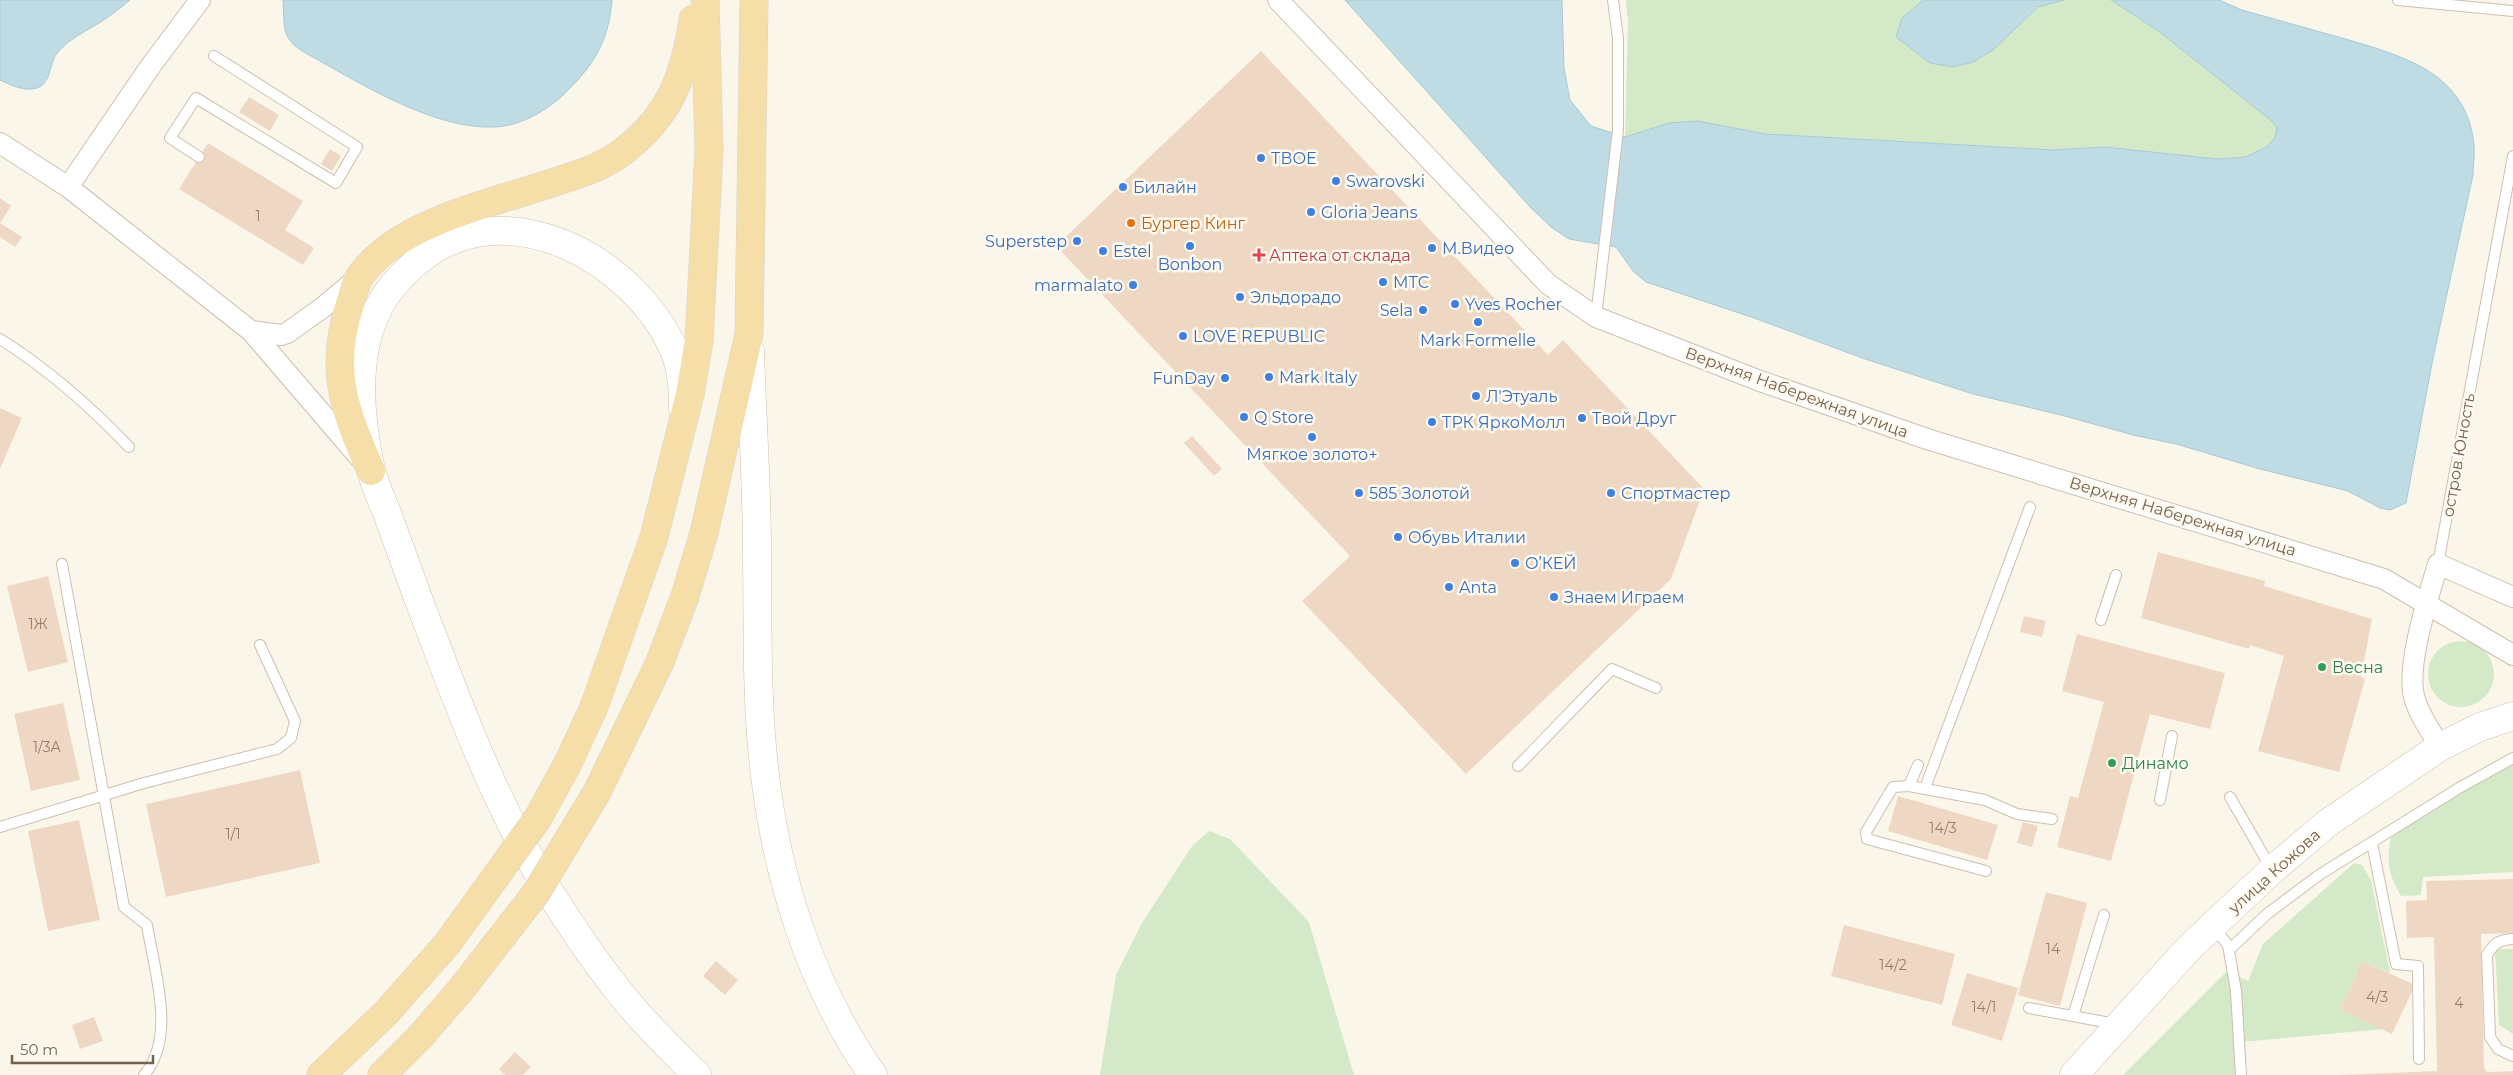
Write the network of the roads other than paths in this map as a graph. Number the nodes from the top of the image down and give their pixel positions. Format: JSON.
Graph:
{"nodes":[{"id":1,"x":200,"y":0,"type":"edge"},
{"id":2,"x":696,"y":0,"type":"edge"},
{"id":3,"x":705,"y":0,"type":"edge"},
{"id":4,"x":754,"y":0,"type":"edge"},
{"id":5,"x":1278,"y":0,"type":"edge"},
{"id":6,"x":1613,"y":0,"type":"edge"},
{"id":7,"x":2398,"y":0,"type":"edge"},
{"id":8,"x":2513,"y":11,"type":"edge"},
{"id":9,"x":214,"y":56,"type":"dead end"},
{"id":10,"x":0,"y":143,"type":"edge"},
{"id":11,"x":2513,"y":156,"type":"edge"},
{"id":12,"x":199,"y":157,"type":"dead end"},
{"id":13,"x":68,"y":187,"type":"junction"},
{"id":14,"x":360,"y":276,"type":"junction"},
{"id":15,"x":1596,"y":317,"type":"junction"},
{"id":16,"x":250,"y":331,"type":"junction"},
{"id":17,"x":749,"y":334,"type":"junction"},
{"id":18,"x":0,"y":339,"type":"edge"},
{"id":19,"x":683,"y":414,"type":"junction"},
{"id":20,"x":129,"y":447,"type":"dead end"},
{"id":21,"x":371,"y":471,"type":"junction"},
{"id":22,"x":2030,"y":508,"type":"dead end"},
{"id":23,"x":62,"y":564,"type":"dead end"},
{"id":24,"x":2438,"y":564,"type":"junction"},
{"id":25,"x":2116,"y":575,"type":"dead end"},
{"id":26,"x":2513,"y":598,"type":"edge"},
{"id":27,"x":2427,"y":604,"type":"junction"},
{"id":28,"x":2101,"y":620,"type":"dead end"},
{"id":29,"x":260,"y":645,"type":"dead end"},
{"id":30,"x":2513,"y":655,"type":"edge"},
{"id":31,"x":1656,"y":688,"type":"dead end"},
{"id":32,"x":2513,"y":716,"type":"edge"},
{"id":33,"x":2172,"y":736,"type":"dead end"},
{"id":34,"x":2440,"y":747,"type":"junction"},
{"id":35,"x":2513,"y":758,"type":"edge"},
{"id":36,"x":1918,"y":765,"type":"dead end"},
{"id":37,"x":1518,"y":766,"type":"dead end"},
{"id":38,"x":1909,"y":786,"type":"junction"},
{"id":39,"x":1925,"y":788,"type":"junction"},
{"id":40,"x":104,"y":795,"type":"junction"},
{"id":41,"x":2230,"y":797,"type":"dead end"},
{"id":42,"x":2160,"y":800,"type":"dead end"},
{"id":43,"x":2052,"y":819,"type":"dead end"},
{"id":44,"x":0,"y":827,"type":"edge"},
{"id":45,"x":2372,"y":843,"type":"junction"},
{"id":46,"x":2272,"y":870,"type":"junction"},
{"id":47,"x":1986,"y":871,"type":"dead end"},
{"id":48,"x":2104,"y":915,"type":"dead end"},
{"id":49,"x":2212,"y":926,"type":"junction"},
{"id":50,"x":2513,"y":939,"type":"edge"},
{"id":51,"x":2229,"y":950,"type":"junction"},
{"id":52,"x":2029,"y":1008,"type":"dead end"},
{"id":53,"x":2073,"y":1016,"type":"junction"},
{"id":54,"x":2119,"y":1024,"type":"junction"},
{"id":55,"x":2513,"y":1056,"type":"edge"},
{"id":56,"x":2420,"y":1059,"type":"dead end"},
{"id":57,"x":2080,"y":1073,"type":"edge"},
{"id":58,"x":144,"y":1075,"type":"edge"},
{"id":59,"x":320,"y":1075,"type":"edge"},
{"id":60,"x":382,"y":1075,"type":"edge"},
{"id":61,"x":697,"y":1075,"type":"edge"},
{"id":62,"x":873,"y":1075,"type":"edge"},
{"id":63,"x":2240,"y":1075,"type":"edge"}],
"edges":[{"from":1,"to":13,"type":"street"},
{"from":2,"to":14,"type":"main road"},
{"from":3,"to":19,"type":"main road"},
{"from":4,"to":17,"type":"main road"},
{"from":5,"to":15,"type":"street","name":"Верхняя Набережная улица"},
{"from":6,"to":15,"type":"lane"},
{"from":7,"to":8,"type":"lane"},
{"from":9,"to":12,"type":"lane"},
{"from":10,"to":13,"type":"street"},
{"from":11,"to":24,"type":"lane","name":"остров Юность"},
{"from":13,"to":16,"type":"street"},
{"from":14,"to":16,"type":"street"},
{"from":14,"to":21,"type":"main road"},
{"from":15,"to":27,"type":"street","name":"Верхняя Набережная улица"},
{"from":16,"to":21,"type":"street"},
{"from":17,"to":60,"type":"main road","bridge":true},
{"from":17,"to":62,"type":"main road"},
{"from":18,"to":20,"type":"lane"},
{"from":19,"to":21,"type":"main road"},
{"from":19,"to":59,"type":"main road","bridge":true},
{"from":21,"to":61,"type":"main road"},
{"from":22,"to":39,"type":"lane"},
{"from":23,"to":40,"type":"lane"},
{"from":24,"to":26,"type":"street"},
{"from":24,"to":27,"type":"street","name":"остров Юность"},
{"from":25,"to":28,"type":"lane"},
{"from":27,"to":30,"type":"street","name":"Верхняя Набережная улица"},
{"from":27,"to":34,"type":"street","name":"остров Юность"},
{"from":29,"to":40,"type":"lane"},
{"from":31,"to":37,"type":"lane"},
{"from":32,"to":34,"type":"main road","name":"улица Кожова"},
{"from":33,"to":42,"type":"lane"},
{"from":34,"to":46,"type":"main road","name":"улица Кожова"},
{"from":35,"to":45,"type":"lane"},
{"from":36,"to":38,"type":"lane"},
{"from":38,"to":39,"type":"lane"},
{"from":38,"to":47,"type":"lane"},
{"from":39,"to":43,"type":"lane"},
{"from":40,"to":44,"type":"lane"},
{"from":40,"to":58,"type":"lane"},
{"from":41,"to":46,"type":"lane"},
{"from":45,"to":51,"type":"lane"},
{"from":45,"to":56,"type":"lane"},
{"from":46,"to":49,"type":"main road","name":"улица Кожова"},
{"from":48,"to":53,"type":"lane"},
{"from":49,"to":51,"type":"lane"},
{"from":49,"to":54,"type":"main road","name":"улица Кожова"},
{"from":50,"to":55,"type":"lane"},
{"from":51,"to":63,"type":"lane"},
{"from":52,"to":53,"type":"lane"},
{"from":53,"to":54,"type":"lane"},
{"from":54,"to":57,"type":"main road","name":"улица Кожова"}]}
